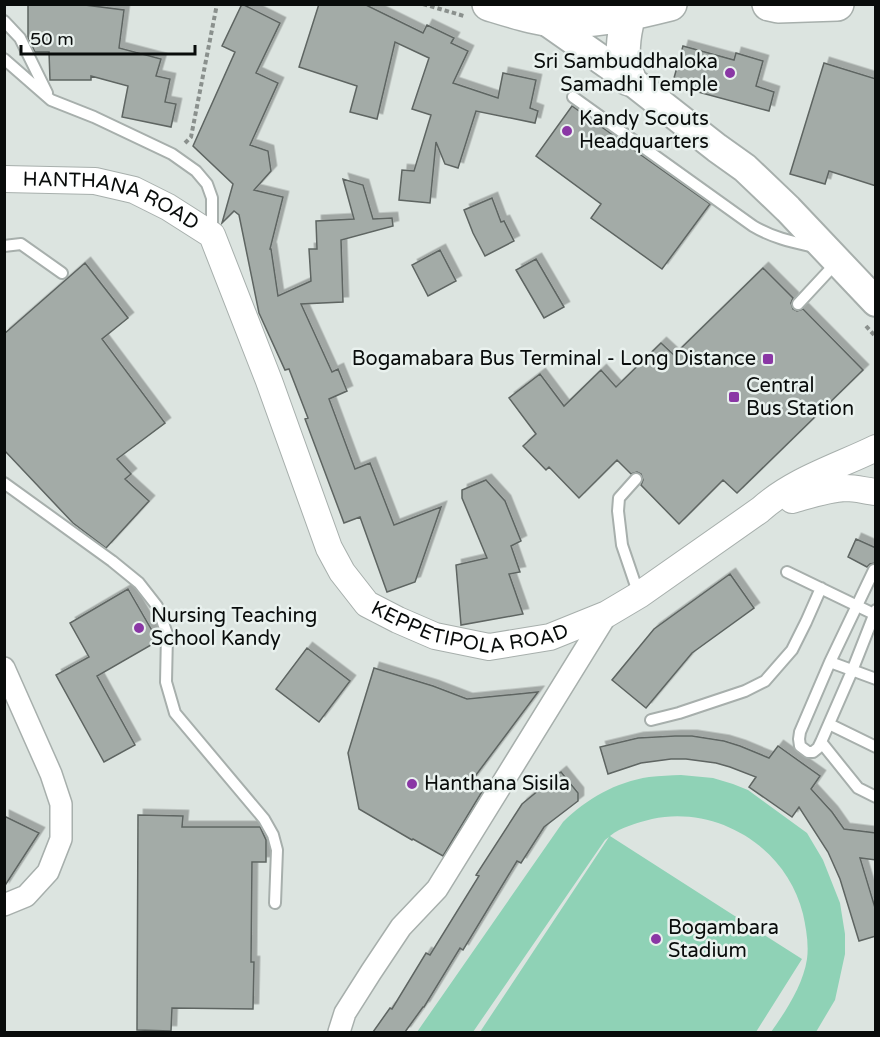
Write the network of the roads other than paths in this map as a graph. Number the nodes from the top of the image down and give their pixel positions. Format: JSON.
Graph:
{"nodes":[{"id":1,"x":489,"y":4,"type":"edge"},
{"id":2,"x":670,"y":4,"type":"edge"},
{"id":3,"x":769,"y":4,"type":"edge"},
{"id":4,"x":837,"y":4,"type":"edge"},
{"id":5,"x":629,"y":15,"type":"junction"},
{"id":6,"x":542,"y":18,"type":"junction"},
{"id":7,"x":4,"y":21,"type":"edge"},
{"id":8,"x":4,"y":59,"type":"edge"},
{"id":9,"x":629,"y":79,"type":"junction"},
{"id":10,"x":573,"y":97,"type":"dead end"},
{"id":11,"x":51,"y":100,"type":"junction"},
{"id":12,"x":4,"y":180,"type":"edge"},
{"id":13,"x":212,"y":235,"type":"junction"},
{"id":14,"x":4,"y":246,"type":"edge"},
{"id":15,"x":832,"y":255,"type":"junction"},
{"id":16,"x":62,"y":273,"type":"dead end"},
{"id":17,"x":876,"y":302,"type":"edge"},
{"id":18,"x":798,"y":304,"type":"dead end"},
{"id":19,"x":876,"y":448,"type":"edge"},
{"id":20,"x":636,"y":479,"type":"dead end"},
{"id":21,"x":4,"y":483,"type":"edge"},
{"id":22,"x":876,"y":492,"type":"edge"},
{"id":23,"x":760,"y":510,"type":"junction"},
{"id":24,"x":874,"y":570,"type":"edge"},
{"id":25,"x":787,"y":572,"type":"dead end"},
{"id":26,"x":821,"y":588,"type":"junction"},
{"id":27,"x":639,"y":595,"type":"junction"},
{"id":28,"x":857,"y":606,"type":"junction"},
{"id":29,"x":875,"y":613,"type":"edge"},
{"id":30,"x":607,"y":614,"type":"junction"},
{"id":31,"x":830,"y":662,"type":"junction"},
{"id":32,"x":4,"y":668,"type":"edge"},
{"id":33,"x":852,"y":670,"type":"junction"},
{"id":34,"x":876,"y":679,"type":"edge"},
{"id":35,"x":651,"y":720,"type":"dead end"},
{"id":36,"x":829,"y":724,"type":"junction"},
{"id":37,"x":821,"y":742,"type":"junction"},
{"id":38,"x":876,"y":747,"type":"edge"},
{"id":39,"x":876,"y":797,"type":"edge"},
{"id":40,"x":275,"y":903,"type":"dead end"},
{"id":41,"x":4,"y":905,"type":"edge"},
{"id":42,"x":339,"y":1032,"type":"edge"}],
"edges":[{"from":1,"to":6,"type":"main road"},
{"from":2,"to":5,"type":"main road"},
{"from":3,"to":4,"type":"main road"},
{"from":5,"to":6,"type":"main road"},
{"from":5,"to":9,"type":"main road"},
{"from":6,"to":9,"type":"main road"},
{"from":7,"to":11,"type":"lane"},
{"from":8,"to":11,"type":"lane"},
{"from":9,"to":15,"type":"main road"},
{"from":10,"to":15,"type":"lane"},
{"from":11,"to":13,"type":"lane"},
{"from":12,"to":13,"type":"street","name":"HANTHANA ROAD"},
{"from":13,"to":30,"type":"street","name":"KEPPETIPOLA ROAD"},
{"from":14,"to":16,"type":"lane"},
{"from":15,"to":17,"type":"main road"},
{"from":15,"to":18,"type":"lane"},
{"from":19,"to":23,"type":"street","name":"KEPPETIPOLA ROAD"},
{"from":20,"to":27,"type":"lane"},
{"from":21,"to":40,"type":"lane"},
{"from":22,"to":23,"type":"street","name":"KEPPETIPOLA ROAD"},
{"from":23,"to":27,"type":"street","name":"KEPPETIPOLA ROAD"},
{"from":24,"to":28,"type":"lane"},
{"from":25,"to":26,"type":"lane"},
{"from":26,"to":28,"type":"lane"},
{"from":26,"to":35,"type":"lane"},
{"from":27,"to":30,"type":"street","name":"KEPPETIPOLA ROAD"},
{"from":28,"to":29,"type":"lane"},
{"from":28,"to":31,"type":"lane"},
{"from":29,"to":33,"type":"lane"},
{"from":30,"to":42,"type":"street"},
{"from":31,"to":33,"type":"lane"},
{"from":31,"to":37,"type":"lane"},
{"from":32,"to":41,"type":"street"},
{"from":33,"to":34,"type":"lane"},
{"from":33,"to":36,"type":"lane"},
{"from":36,"to":37,"type":"lane"},
{"from":36,"to":38,"type":"lane"},
{"from":37,"to":39,"type":"lane"}]}
